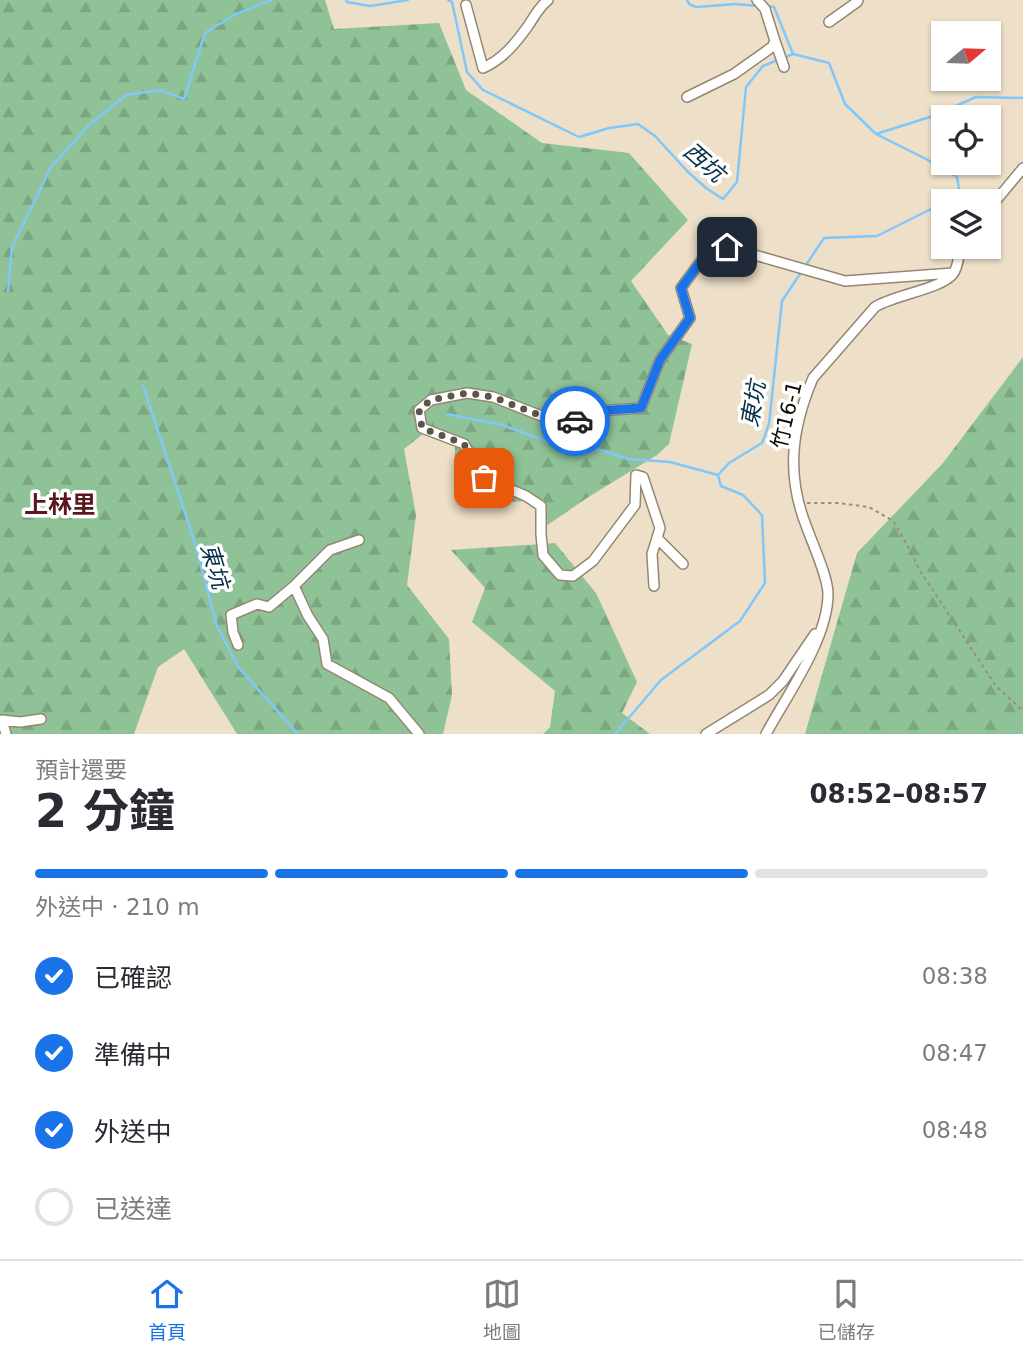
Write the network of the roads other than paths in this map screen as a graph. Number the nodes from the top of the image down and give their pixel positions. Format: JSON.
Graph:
{"nodes":[{"id":1,"x":548,"y":0,"type":"edge"},
{"id":2,"x":858,"y":0,"type":"edge"},
{"id":3,"x":760,"y":4,"type":"edge"},
{"id":4,"x":466,"y":5,"type":"dead end"},
{"id":5,"x":830,"y":22,"type":"dead end"},
{"id":6,"x":775,"y":41,"type":"junction"},
{"id":7,"x":784,"y":67,"type":"dead end"},
{"id":8,"x":687,"y":97,"type":"dead end"},
{"id":9,"x":1023,"y":168,"type":"edge"},
{"id":10,"x":1001,"y":195,"type":"edge"},
{"id":11,"x":958,"y":259,"type":"edge"},
{"id":12,"x":953,"y":273,"type":"junction"},
{"id":13,"x":657,"y":538,"type":"junction"},
{"id":14,"x":359,"y":540,"type":"dead end"},
{"id":15,"x":683,"y":564,"type":"dead end"},
{"id":16,"x":294,"y":586,"type":"junction"},
{"id":17,"x":654,"y":586,"type":"dead end"},
{"id":18,"x":823,"y":620,"type":"junction"},
{"id":19,"x":238,"y":645,"type":"dead end"},
{"id":20,"x":41,"y":719,"type":"dead end"},
{"id":21,"x":6,"y":734,"type":"edge"},
{"id":22,"x":419,"y":734,"type":"edge"},
{"id":23,"x":706,"y":734,"type":"edge"},
{"id":24,"x":766,"y":734,"type":"edge"}],
"edges":[{"from":1,"to":4,"type":"street"},
{"from":2,"to":5,"type":"street"},
{"from":3,"to":6,"type":"street"},
{"from":6,"to":7,"type":"street"},
{"from":6,"to":8,"type":"street"},
{"from":9,"to":10,"type":"street"},
{"from":11,"to":12,"type":"street"},
{"from":12,"to":13,"type":"street"},
{"from":12,"to":18,"type":"street","name":"竹16-1","number":"竹16-1"},
{"from":13,"to":15,"type":"street"},
{"from":13,"to":17,"type":"street"},
{"from":14,"to":16,"type":"street"},
{"from":16,"to":19,"type":"street"},
{"from":16,"to":22,"type":"street"},
{"from":18,"to":23,"type":"street"},
{"from":18,"to":24,"type":"street"},
{"from":20,"to":21,"type":"street"}]}
